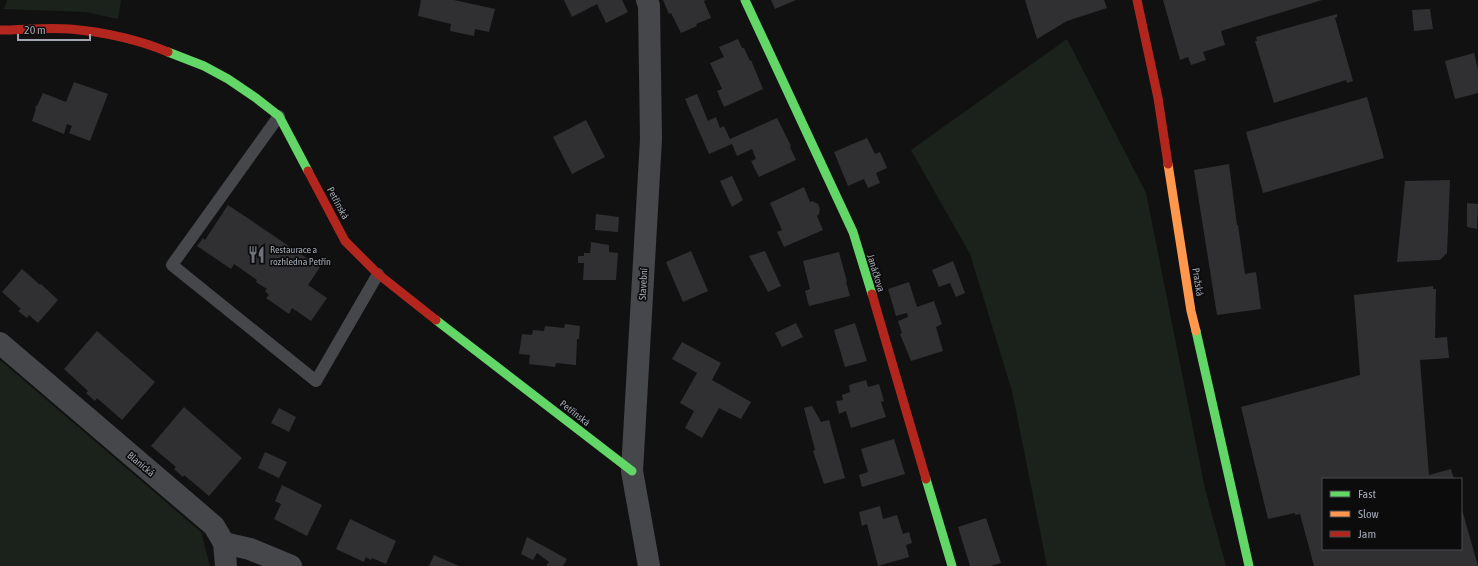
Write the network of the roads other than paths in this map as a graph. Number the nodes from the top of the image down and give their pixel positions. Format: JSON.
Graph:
{"nodes":[{"id":1,"x":647,"y":0,"type":"edge"},
{"id":2,"x":745,"y":0,"type":"edge"},
{"id":3,"x":1136,"y":0,"type":"edge"},
{"id":4,"x":0,"y":30,"type":"edge"},
{"id":5,"x":279,"y":116,"type":"junction"},
{"id":6,"x":378,"y":274,"type":"junction"},
{"id":7,"x":0,"y":343,"type":"edge"},
{"id":8,"x":632,"y":471,"type":"junction"},
{"id":9,"x":224,"y":544,"type":"junction"},
{"id":10,"x":226,"y":566,"type":"edge"},
{"id":11,"x":291,"y":566,"type":"edge"},
{"id":12,"x":649,"y":566,"type":"edge"},
{"id":13,"x":952,"y":566,"type":"edge"},
{"id":14,"x":1249,"y":566,"type":"edge"}],
"edges":[{"from":1,"to":8,"type":"street","name":"Stavební"},
{"from":2,"to":13,"type":"street","name":"Janáčkova"},
{"from":3,"to":14,"type":"street","name":"Pražská"},
{"from":4,"to":5,"type":"street","name":"Petřínská"},
{"from":5,"to":6,"type":"street","name":"Petřínská"},
{"from":5,"to":6,"type":"lane"},
{"from":6,"to":8,"type":"street","name":"Petřínská"},
{"from":7,"to":9,"type":"street","name":"Blanická"},
{"from":8,"to":12,"type":"street","name":"Stavební"},
{"from":9,"to":10,"type":"street"},
{"from":9,"to":11,"type":"street"}]}
